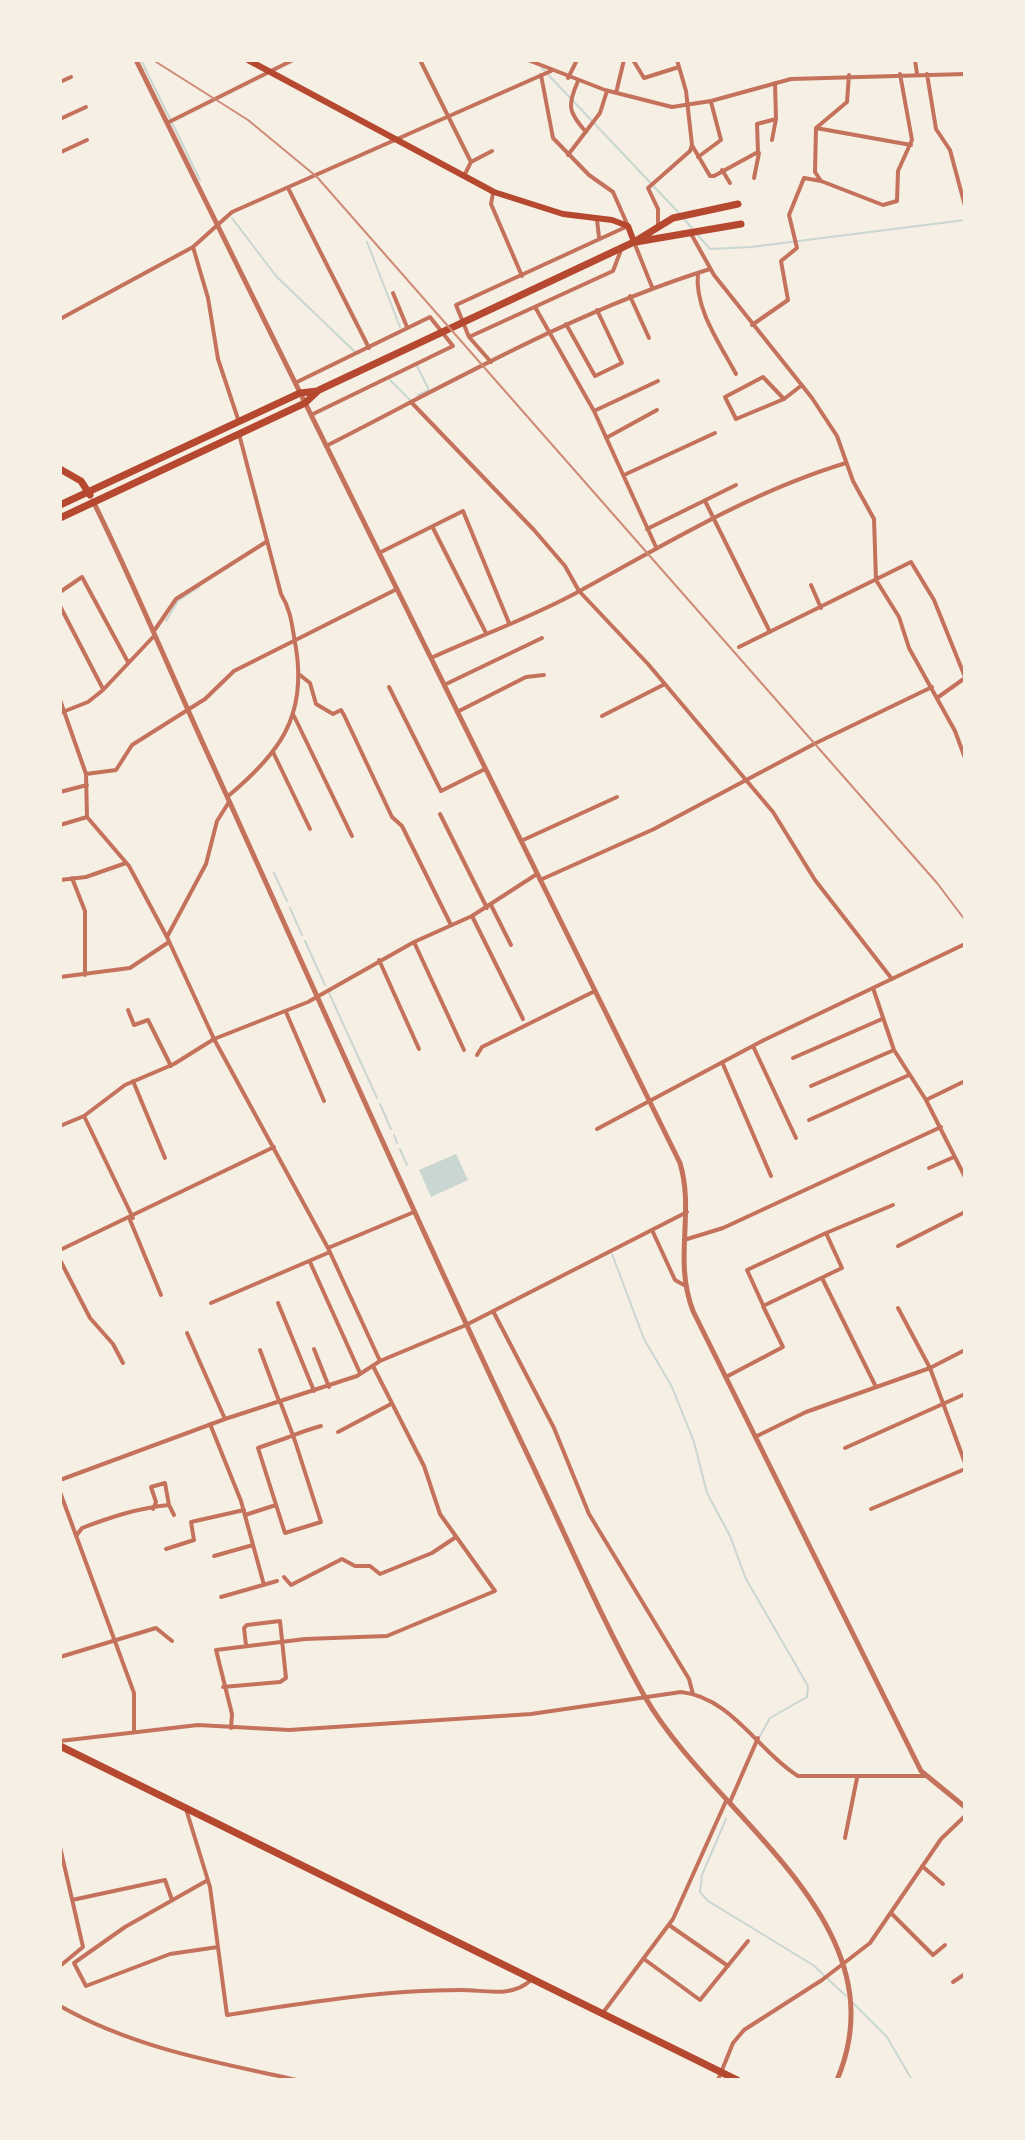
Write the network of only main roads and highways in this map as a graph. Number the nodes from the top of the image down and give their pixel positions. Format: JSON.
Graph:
{"nodes":[{"id":1,"x":248,"y":60,"type":"edge"},
{"id":2,"x":738,"y":204,"type":"dead end"},
{"id":3,"x":741,"y":224,"type":"dead end"},
{"id":4,"x":634,"y":242,"type":"junction"},
{"id":5,"x":319,"y":390,"type":"junction"},
{"id":6,"x":60,"y":469,"type":"edge"},
{"id":7,"x":89,"y":491,"type":"junction"},
{"id":8,"x":93,"y":501,"type":"junction"},
{"id":9,"x":60,"y":505,"type":"edge"},
{"id":10,"x":60,"y":518,"type":"edge"},
{"id":11,"x":60,"y":1743,"type":"edge"},
{"id":12,"x":719,"y":2076,"type":"edge"},
{"id":13,"x":737,"y":2080,"type":"edge"}],
"edges":[{"from":1,"to":4,"type":"main road"},
{"from":2,"to":4,"type":"highway"},
{"from":3,"to":4,"type":"highway"},
{"from":4,"to":5,"type":"highway"},
{"from":5,"to":7,"type":"highway"},
{"from":5,"to":8,"type":"highway"},
{"from":6,"to":7,"type":"highway"},
{"from":7,"to":8,"type":"highway"},
{"from":7,"to":9,"type":"highway"},
{"from":8,"to":10,"type":"highway"},
{"from":11,"to":12,"type":"highway"},
{"from":12,"to":13,"type":"highway"}]}
